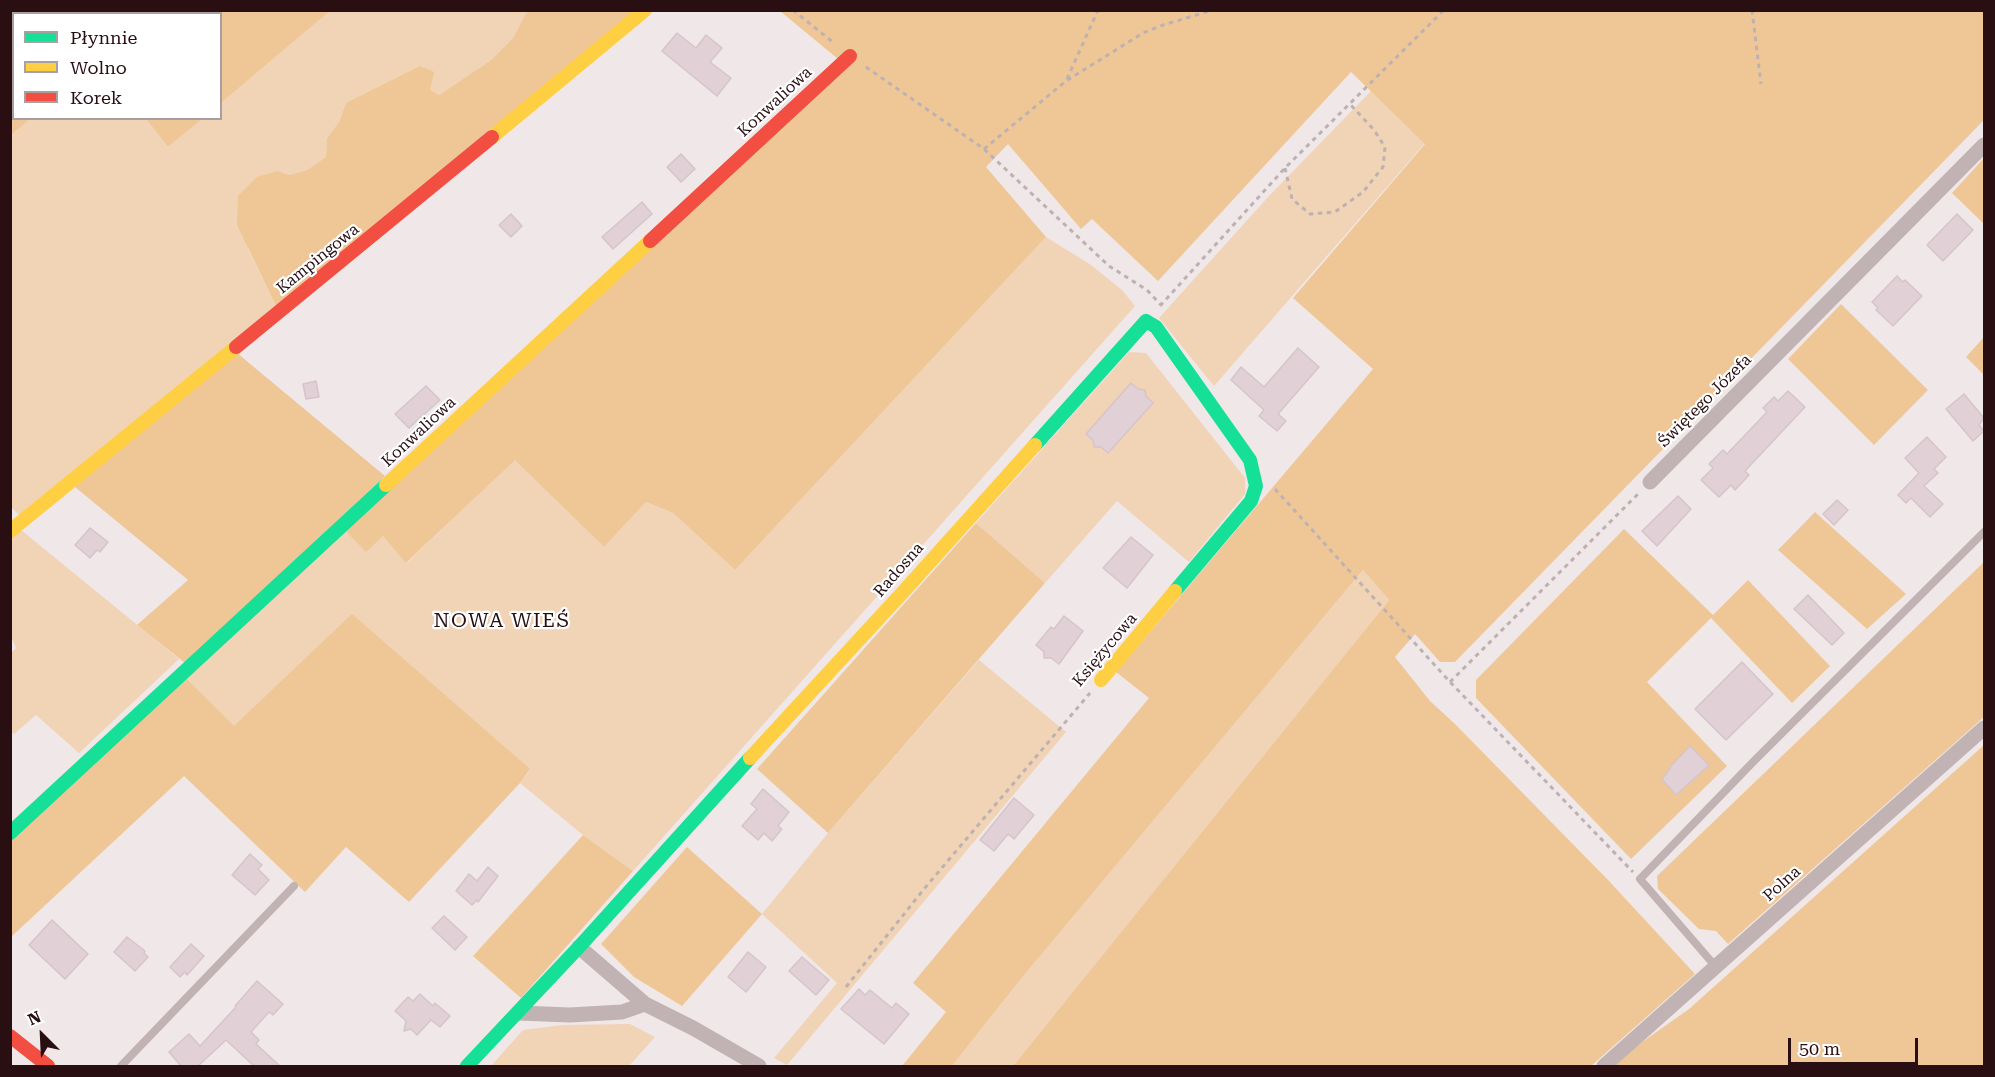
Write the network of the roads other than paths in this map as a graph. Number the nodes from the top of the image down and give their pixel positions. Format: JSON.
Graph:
{"nodes":[{"id":1,"x":645,"y":10,"type":"edge"},
{"id":2,"x":850,"y":56,"type":"road end"},
{"id":3,"x":1984,"y":145,"type":"edge"},
{"id":4,"x":1146,"y":321,"type":"joint"},
{"id":5,"x":1650,"y":483,"type":"road end"},
{"id":6,"x":10,"y":531,"type":"edge"},
{"id":7,"x":1984,"y":532,"type":"edge"},
{"id":8,"x":1101,"y":680,"type":"road end"},
{"id":9,"x":1984,"y":728,"type":"edge"},
{"id":10,"x":10,"y":833,"type":"edge"},
{"id":11,"x":294,"y":886,"type":"dead end"},
{"id":12,"x":579,"y":947,"type":"junction"},
{"id":13,"x":1716,"y":967,"type":"junction"},
{"id":14,"x":645,"y":1004,"type":"junction"},
{"id":15,"x":518,"y":1012,"type":"junction"},
{"id":16,"x":10,"y":1036,"type":"edge"},
{"id":17,"x":48,"y":1066,"type":"edge"},
{"id":18,"x":121,"y":1066,"type":"edge"},
{"id":19,"x":467,"y":1066,"type":"edge"},
{"id":20,"x":759,"y":1066,"type":"edge"},
{"id":21,"x":1604,"y":1066,"type":"edge"}],
"edges":[{"from":1,"to":6,"type":"street","name":"Kampingowa"},
{"from":2,"to":10,"type":"street","name":"Konwaliowa"},
{"from":3,"to":5,"type":"street","name":"Świętego Józefa"},
{"from":4,"to":8,"type":"street","name":"Księżycowa"},
{"from":4,"to":12,"type":"street","name":"Radosna"},
{"from":7,"to":13,"type":"lane"},
{"from":9,"to":13,"type":"street","name":"Polna"},
{"from":11,"to":18,"type":"lane"},
{"from":12,"to":14,"type":"street"},
{"from":12,"to":15,"type":"street","name":"Radosna"},
{"from":13,"to":21,"type":"street","name":"Polna"},
{"from":14,"to":15,"type":"street"},
{"from":14,"to":20,"type":"street"},
{"from":15,"to":19,"type":"street","name":"Radosna"},
{"from":16,"to":17,"type":"street"}]}
